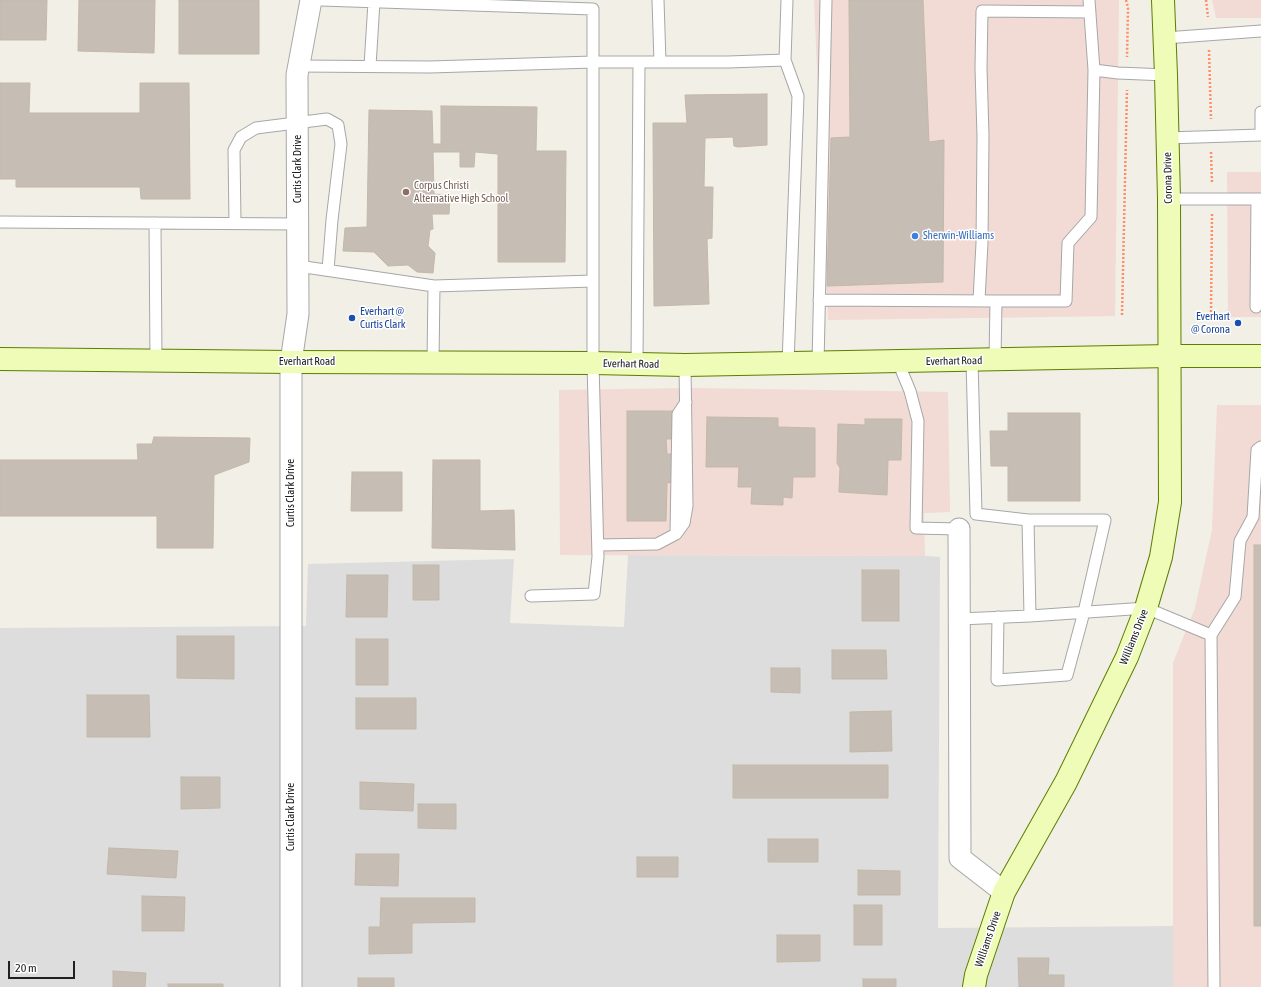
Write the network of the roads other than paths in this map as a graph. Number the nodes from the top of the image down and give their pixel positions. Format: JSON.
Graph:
{"nodes":[{"id":1,"x":311,"y":0,"type":"edge"},
{"id":2,"x":320,"y":0,"type":"edge"},
{"id":3,"x":658,"y":0,"type":"edge"},
{"id":4,"x":787,"y":0,"type":"edge"},
{"id":5,"x":826,"y":0,"type":"edge"},
{"id":6,"x":1089,"y":0,"type":"edge"},
{"id":7,"x":1163,"y":0,"type":"edge"},
{"id":8,"x":374,"y":2,"type":"junction"},
{"id":9,"x":1090,"y":12,"type":"junction"},
{"id":10,"x":1261,"y":31,"type":"edge"},
{"id":11,"x":1165,"y":38,"type":"junction"},
{"id":12,"x":785,"y":60,"type":"junction"},
{"id":13,"x":593,"y":62,"type":"junction"},
{"id":14,"x":639,"y":62,"type":"junction"},
{"id":15,"x":660,"y":62,"type":"junction"},
{"id":16,"x":299,"y":66,"type":"junction"},
{"id":17,"x":370,"y":66,"type":"junction"},
{"id":18,"x":1094,"y":70,"type":"junction"},
{"id":19,"x":1166,"y":75,"type":"junction"},
{"id":20,"x":1261,"y":112,"type":"edge"},
{"id":21,"x":298,"y":124,"type":"junction"},
{"id":22,"x":1261,"y":135,"type":"edge"},
{"id":23,"x":1167,"y":138,"type":"junction"},
{"id":24,"x":1169,"y":199,"type":"junction"},
{"id":25,"x":1259,"y":199,"type":"edge"},
{"id":26,"x":0,"y":222,"type":"edge"},
{"id":27,"x":155,"y":223,"type":"junction"},
{"id":28,"x":235,"y":223,"type":"junction"},
{"id":29,"x":298,"y":224,"type":"junction"},
{"id":30,"x":298,"y":266,"type":"junction"},
{"id":31,"x":328,"y":270,"type":"junction"},
{"id":32,"x":593,"y":281,"type":"junction"},
{"id":33,"x":434,"y":286,"type":"junction"},
{"id":34,"x":819,"y":300,"type":"junction"},
{"id":35,"x":979,"y":300,"type":"junction"},
{"id":36,"x":996,"y":301,"type":"junction"},
{"id":37,"x":1256,"y":307,"type":"dead end"},
{"id":38,"x":1170,"y":356,"type":"junction"},
{"id":39,"x":1261,"y":356,"type":"edge"},
{"id":40,"x":0,"y":359,"type":"edge"},
{"id":41,"x":972,"y":360,"type":"junction"},
{"id":42,"x":995,"y":360,"type":"junction"},
{"id":43,"x":156,"y":361,"type":"junction"},
{"id":44,"x":290,"y":362,"type":"junction"},
{"id":45,"x":898,"y":362,"type":"junction"},
{"id":46,"x":433,"y":363,"type":"junction"},
{"id":47,"x":593,"y":363,"type":"junction"},
{"id":48,"x":637,"y":364,"type":"junction"},
{"id":49,"x":788,"y":364,"type":"junction"},
{"id":50,"x":818,"y":364,"type":"junction"},
{"id":51,"x":685,"y":365,"type":"junction"},
{"id":52,"x":1261,"y":447,"type":"edge"},
{"id":53,"x":1028,"y":520,"type":"junction"},
{"id":54,"x":959,"y":529,"type":"joint"},
{"id":55,"x":598,"y":545,"type":"junction"},
{"id":56,"x":531,"y":596,"type":"dead end"},
{"id":57,"x":1146,"y":608,"type":"junction"},
{"id":58,"x":1084,"y":612,"type":"junction"},
{"id":59,"x":1030,"y":616,"type":"junction"},
{"id":60,"x":998,"y":617,"type":"junction"},
{"id":61,"x":959,"y":619,"type":"junction"},
{"id":62,"x":1211,"y":635,"type":"junction"},
{"id":63,"x":1004,"y":892,"type":"junction"},
{"id":64,"x":291,"y":987,"type":"edge"},
{"id":65,"x":974,"y":987,"type":"edge"},
{"id":66,"x":1214,"y":987,"type":"edge"}],
"edges":[{"from":1,"to":16,"type":"street","name":"Curtis Clark Drive"},
{"from":2,"to":8,"type":"lane"},
{"from":3,"to":15,"type":"lane"},
{"from":4,"to":12,"type":"lane"},
{"from":5,"to":34,"type":"lane"},
{"from":6,"to":9,"type":"lane"},
{"from":7,"to":11,"type":"main road","name":"Corona Drive"},
{"from":8,"to":13,"type":"lane"},
{"from":8,"to":17,"type":"lane"},
{"from":9,"to":18,"type":"lane"},
{"from":9,"to":35,"type":"lane"},
{"from":10,"to":11,"type":"lane"},
{"from":11,"to":19,"type":"main road","name":"Corona Drive"},
{"from":12,"to":15,"type":"lane"},
{"from":12,"to":49,"type":"lane"},
{"from":13,"to":14,"type":"lane"},
{"from":13,"to":17,"type":"lane"},
{"from":13,"to":32,"type":"lane"},
{"from":14,"to":15,"type":"lane"},
{"from":14,"to":48,"type":"lane"},
{"from":16,"to":17,"type":"lane"},
{"from":16,"to":21,"type":"street","name":"Curtis Clark Drive"},
{"from":18,"to":19,"type":"lane"},
{"from":18,"to":36,"type":"lane"},
{"from":19,"to":23,"type":"main road","name":"Corona Drive"},
{"from":20,"to":22,"type":"lane"},
{"from":21,"to":28,"type":"lane"},
{"from":21,"to":29,"type":"street","name":"Curtis Clark Drive"},
{"from":21,"to":31,"type":"lane"},
{"from":22,"to":23,"type":"lane"},
{"from":23,"to":24,"type":"main road","name":"Corona Drive"},
{"from":24,"to":25,"type":"lane"},
{"from":24,"to":38,"type":"main road","name":"Corona Drive"},
{"from":25,"to":37,"type":"lane"},
{"from":26,"to":27,"type":"lane"},
{"from":27,"to":28,"type":"lane"},
{"from":27,"to":43,"type":"lane"},
{"from":28,"to":29,"type":"lane"},
{"from":29,"to":30,"type":"street","name":"Curtis Clark Drive"},
{"from":30,"to":31,"type":"lane"},
{"from":30,"to":44,"type":"street","name":"Curtis Clark Drive"},
{"from":31,"to":33,"type":"lane"},
{"from":32,"to":33,"type":"lane"},
{"from":32,"to":47,"type":"lane"},
{"from":33,"to":46,"type":"lane"},
{"from":34,"to":35,"type":"lane"},
{"from":34,"to":50,"type":"lane"},
{"from":35,"to":36,"type":"lane"},
{"from":36,"to":42,"type":"lane"},
{"from":38,"to":39,"type":"main road","name":"Everhart Road"},
{"from":38,"to":42,"type":"main road","name":"Everhart Road"},
{"from":38,"to":57,"type":"main road","name":"Williams Drive"},
{"from":40,"to":43,"type":"main road","name":"Everhart Road"},
{"from":41,"to":42,"type":"main road","name":"Everhart Road"},
{"from":41,"to":45,"type":"main road","name":"Everhart Road"},
{"from":41,"to":53,"type":"lane"},
{"from":43,"to":44,"type":"main road","name":"Everhart Road"},
{"from":44,"to":46,"type":"main road","name":"Everhart Road"},
{"from":44,"to":64,"type":"street","name":"Curtis Clark Drive"},
{"from":45,"to":50,"type":"main road","name":"Everhart Road"},
{"from":45,"to":54,"type":"lane"},
{"from":46,"to":47,"type":"main road","name":"Everhart Road"},
{"from":47,"to":48,"type":"main road","name":"Everhart Road"},
{"from":47,"to":55,"type":"lane"},
{"from":48,"to":51,"type":"main road","name":"Everhart Road"},
{"from":49,"to":50,"type":"main road","name":"Everhart Road"},
{"from":49,"to":51,"type":"main road","name":"Everhart Road"},
{"from":51,"to":55,"type":"lane"},
{"from":52,"to":62,"type":"lane"},
{"from":53,"to":58,"type":"lane"},
{"from":53,"to":59,"type":"lane"},
{"from":54,"to":61,"type":"street"},
{"from":55,"to":56,"type":"lane"},
{"from":57,"to":58,"type":"lane"},
{"from":57,"to":62,"type":"lane"},
{"from":57,"to":63,"type":"main road","name":"Williams Drive"},
{"from":58,"to":59,"type":"lane"},
{"from":58,"to":60,"type":"lane"},
{"from":59,"to":60,"type":"lane"},
{"from":60,"to":61,"type":"lane"},
{"from":61,"to":63,"type":"street"},
{"from":62,"to":66,"type":"lane"},
{"from":63,"to":65,"type":"main road","name":"Williams Drive"}]}
